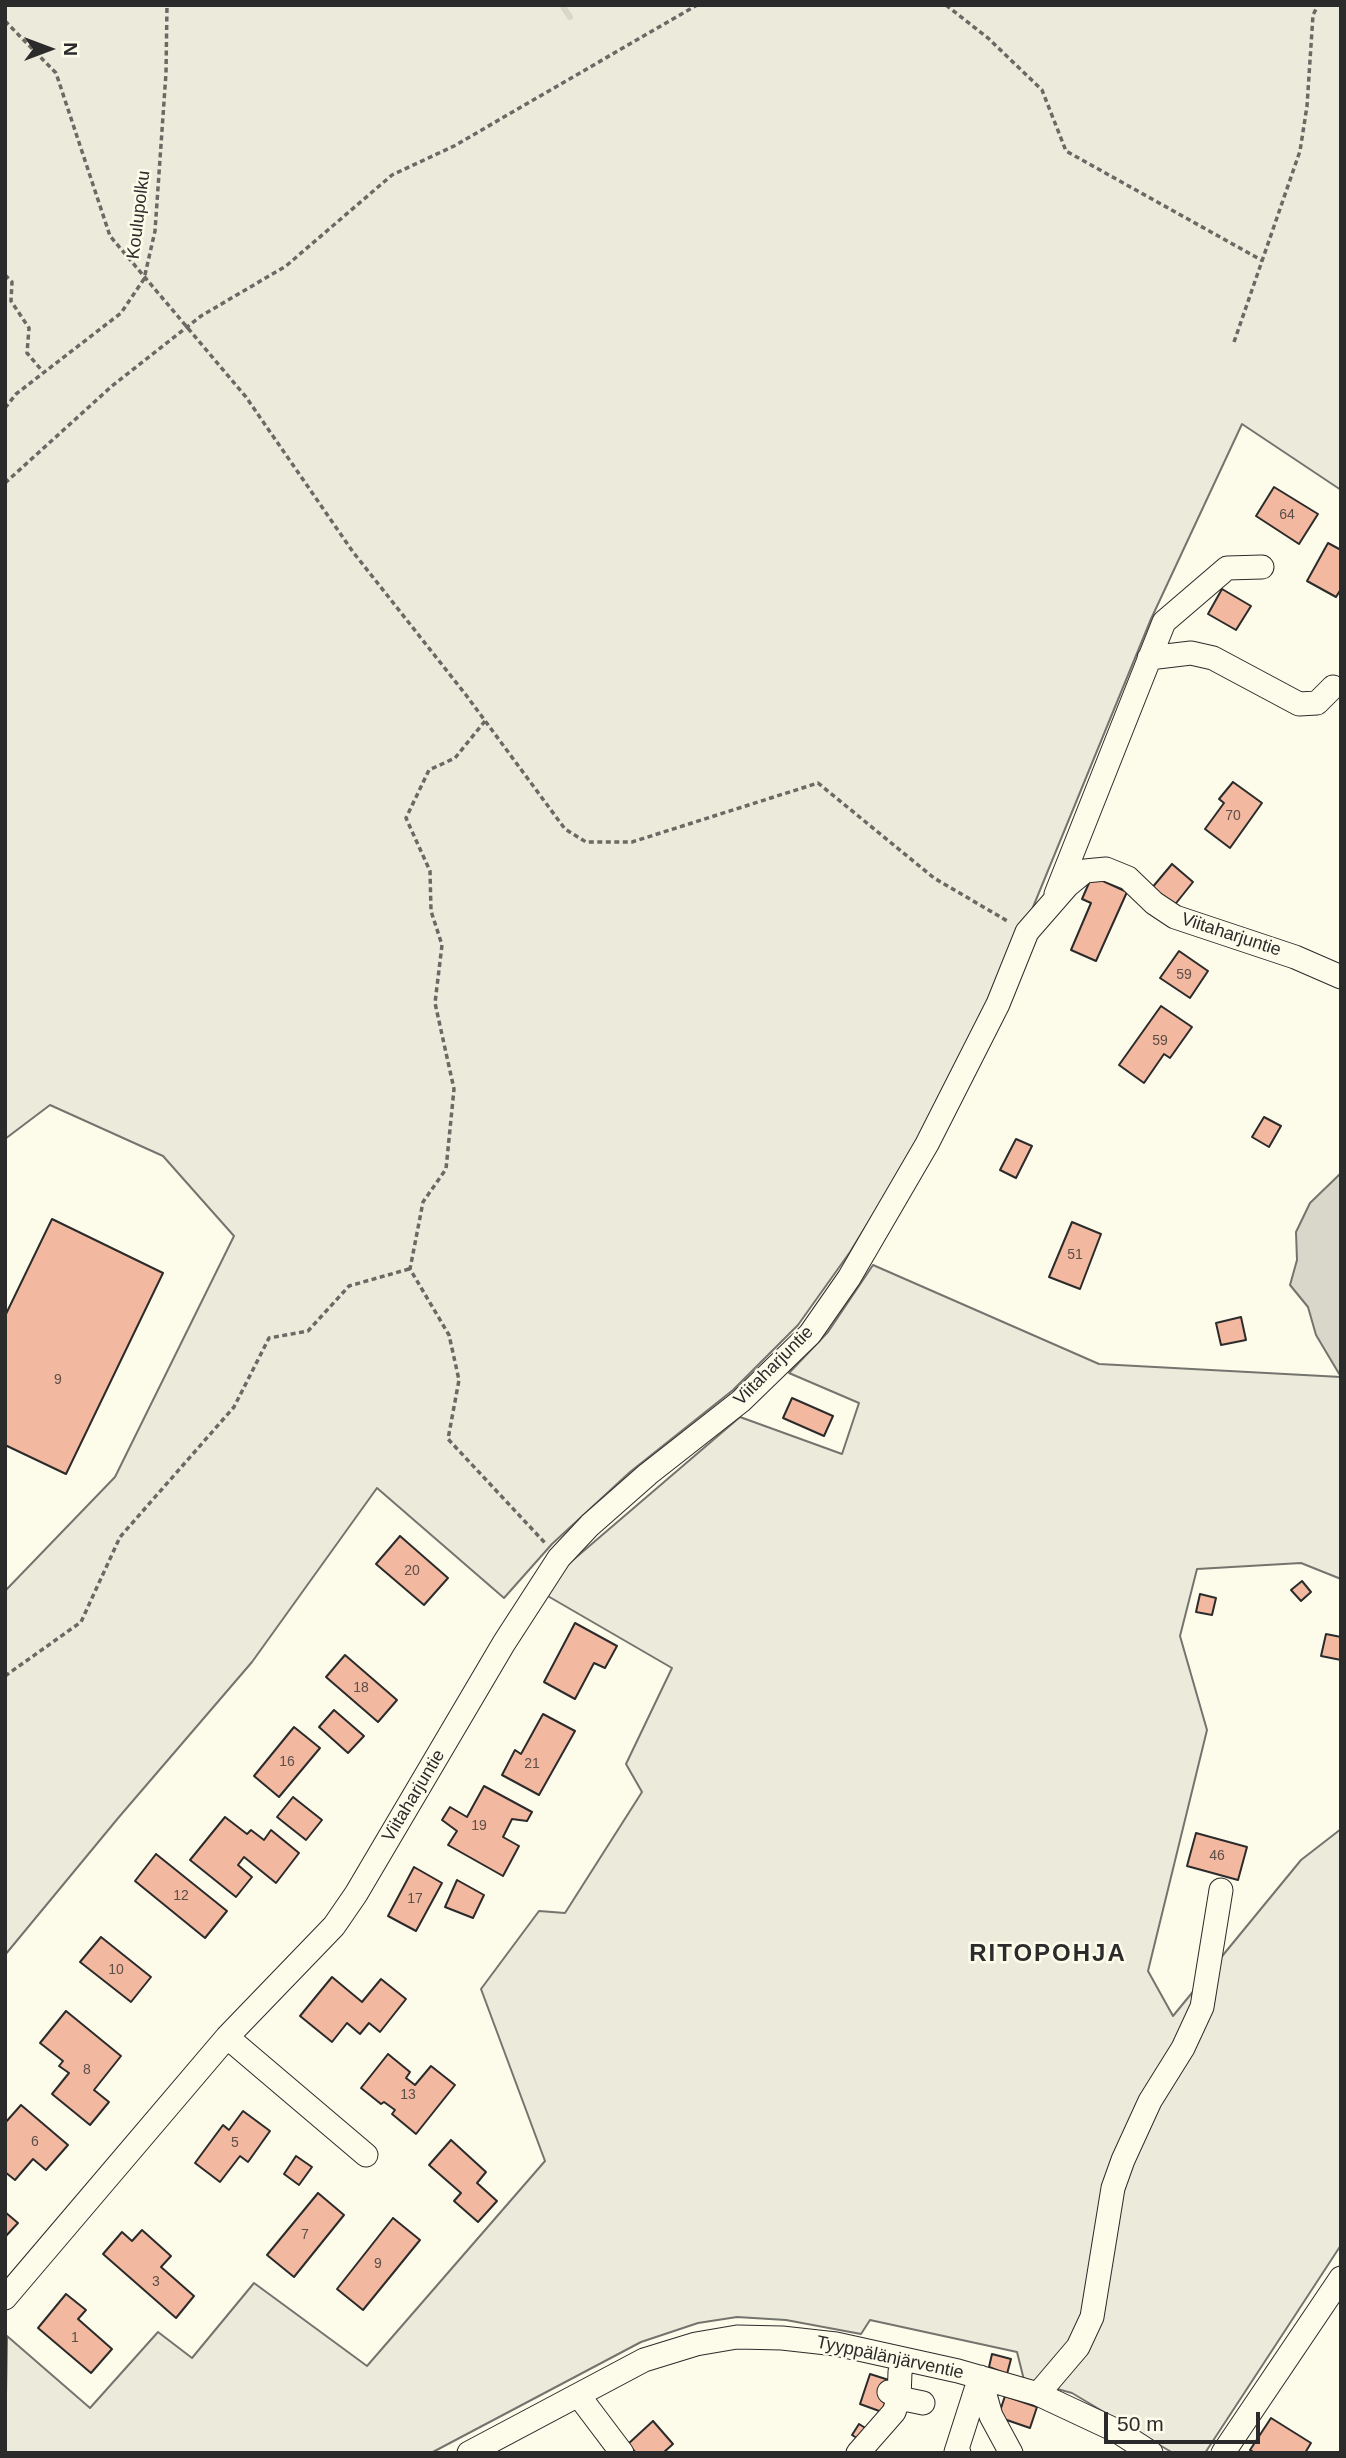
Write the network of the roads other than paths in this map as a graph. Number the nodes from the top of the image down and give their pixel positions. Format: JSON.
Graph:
{"nodes":[{"id":1,"x":1262,"y":567,"type":"dead end"},
{"id":2,"x":1149,"y":658,"type":"junction"},
{"id":3,"x":1333,"y":687,"type":"dead end"},
{"id":4,"x":1053,"y":900,"type":"junction"},
{"id":5,"x":1341,"y":976,"type":"edge"},
{"id":6,"x":1221,"y":1890,"type":"dead end"},
{"id":7,"x":227,"y":2037,"type":"junction"},
{"id":8,"x":366,"y":2155,"type":"dead end"},
{"id":9,"x":1341,"y":2278,"type":"edge"},
{"id":10,"x":5,"y":2298,"type":"edge"},
{"id":11,"x":904,"y":2359,"type":"junction"},
{"id":12,"x":980,"y":2378,"type":"junction"},
{"id":13,"x":1038,"y":2394,"type":"junction"},
{"id":14,"x":894,"y":2395,"type":"junction"},
{"id":15,"x":579,"y":2396,"type":"junction"},
{"id":16,"x":923,"y":2403,"type":"dead end"},
{"id":17,"x":1231,"y":2450,"type":"edge"},
{"id":18,"x":1150,"y":2452,"type":"edge"},
{"id":19,"x":469,"y":2453,"type":"edge"},
{"id":20,"x":622,"y":2453,"type":"edge"},
{"id":21,"x":858,"y":2453,"type":"edge"},
{"id":22,"x":959,"y":2453,"type":"edge"},
{"id":23,"x":1011,"y":2453,"type":"edge"}],
"edges":[{"from":1,"to":2,"type":"street"},
{"from":2,"to":3,"type":"street"},
{"from":2,"to":4,"type":"street"},
{"from":4,"to":5,"type":"street","name":"Viitaharjuntie"},
{"from":4,"to":7,"type":"street","name":"Viitaharjuntie"},
{"from":6,"to":13,"type":"street"},
{"from":7,"to":8,"type":"street"},
{"from":7,"to":10,"type":"street","name":"Viitaharjuntie"},
{"from":9,"to":17,"type":"street"},
{"from":11,"to":12,"type":"street","name":"Tyyppälänjärventie"},
{"from":11,"to":14,"type":"street"},
{"from":11,"to":15,"type":"street","name":"Tyyppälänjärventie"},
{"from":12,"to":13,"type":"street","name":"Tyyppälänjärventie"},
{"from":12,"to":22,"type":"street"},
{"from":12,"to":23,"type":"street"},
{"from":13,"to":18,"type":"street","name":"Tyyppälänjärventie"},
{"from":14,"to":16,"type":"street"},
{"from":14,"to":21,"type":"street"},
{"from":15,"to":19,"type":"street","name":"Tyyppälänjärventie"},
{"from":15,"to":20,"type":"street"}]}
